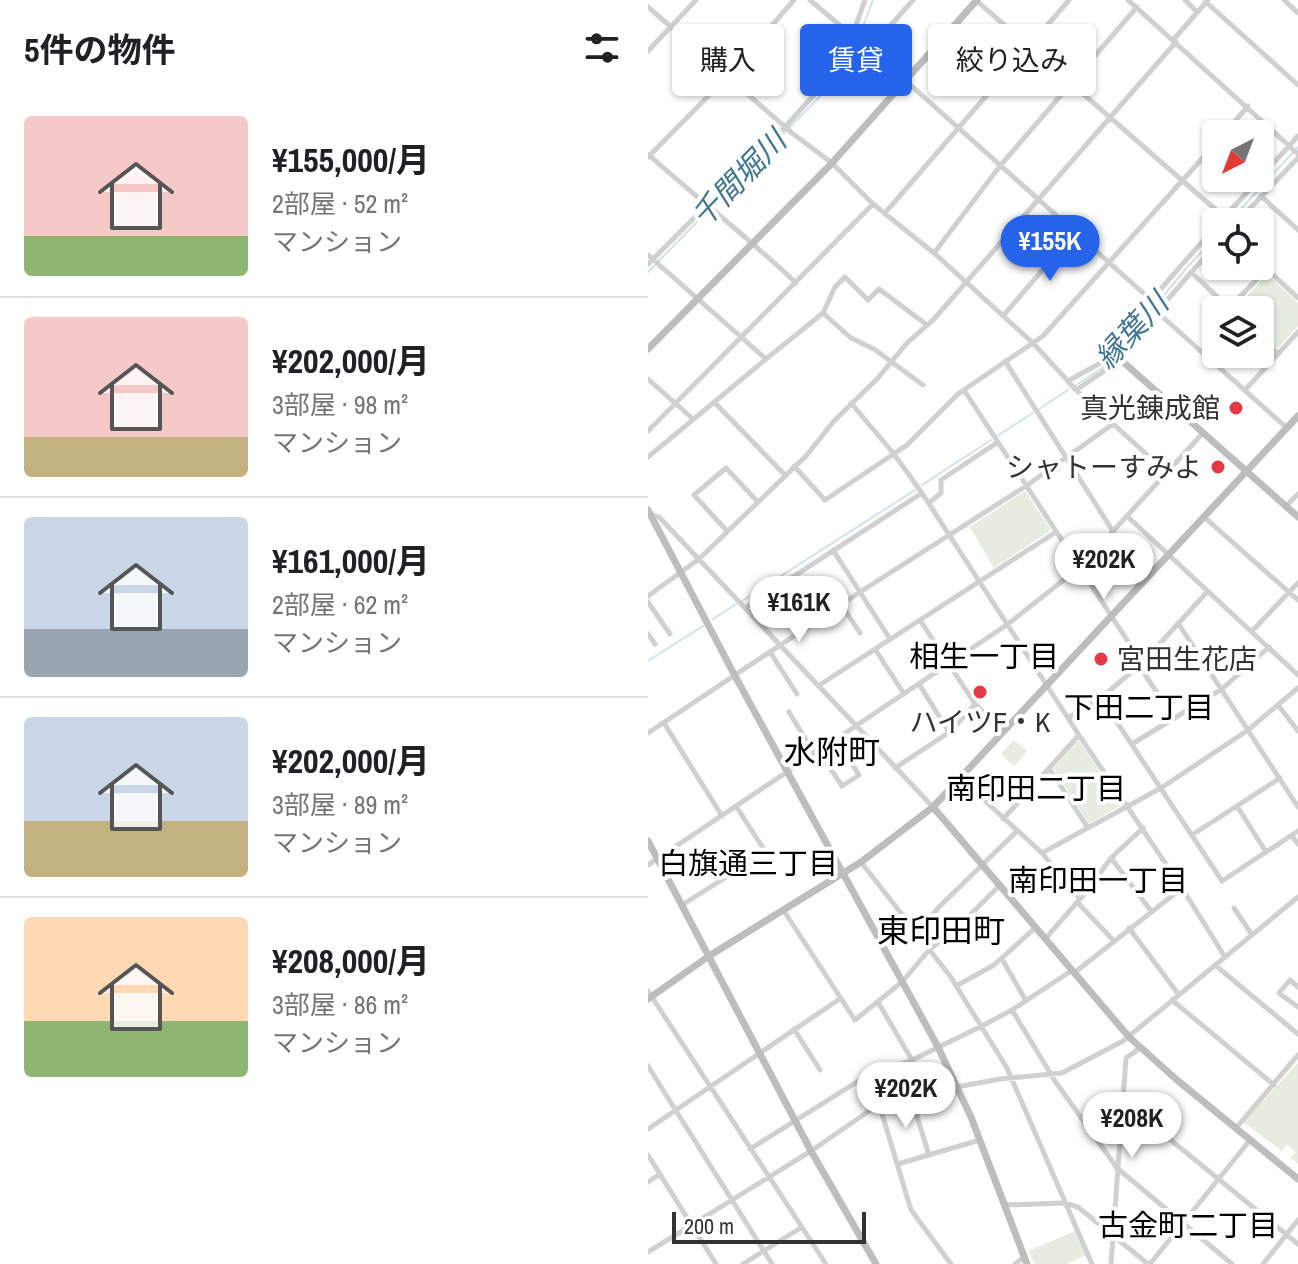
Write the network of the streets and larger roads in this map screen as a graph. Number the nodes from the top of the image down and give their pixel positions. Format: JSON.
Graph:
{"nodes":[{"id":1,"x":696,"y":0,"type":"edge"},
{"id":2,"x":794,"y":0,"type":"edge"},
{"id":3,"x":810,"y":0,"type":"edge"},
{"id":4,"x":865,"y":0,"type":"edge"},
{"id":5,"x":913,"y":0,"type":"edge"},
{"id":6,"x":976,"y":0,"type":"edge"},
{"id":7,"x":1069,"y":0,"type":"edge"},
{"id":8,"x":1185,"y":0,"type":"edge"},
{"id":9,"x":1284,"y":0,"type":"edge"},
{"id":10,"x":1207,"y":1,"type":"edge"},
{"id":11,"x":1134,"y":3,"type":"edge"},
{"id":12,"x":648,"y":7,"type":"edge"},
{"id":13,"x":1197,"y":12,"type":"junction"},
{"id":14,"x":1298,"y":13,"type":"edge"},
{"id":15,"x":675,"y":24,"type":"edge"},
{"id":16,"x":773,"y":24,"type":"edge"},
{"id":17,"x":837,"y":24,"type":"edge"},
{"id":18,"x":857,"y":24,"type":"edge"},
{"id":19,"x":892,"y":24,"type":"edge"},
{"id":20,"x":1004,"y":24,"type":"edge"},
{"id":21,"x":1049,"y":24,"type":"edge"},
{"id":22,"x":672,"y":27,"type":"joint"},
{"id":23,"x":1175,"y":40,"type":"junction"},
{"id":24,"x":648,"y":51,"type":"edge"},
{"id":25,"x":1096,"y":53,"type":"edge"},
{"id":26,"x":912,"y":74,"type":"edge"},
{"id":27,"x":1298,"y":85,"type":"edge"},
{"id":28,"x":912,"y":87,"type":"edge"},
{"id":29,"x":708,"y":96,"type":"edge"},
{"id":30,"x":751,"y":96,"type":"edge"},
{"id":31,"x":812,"y":96,"type":"edge"},
{"id":32,"x":892,"y":96,"type":"edge"},
{"id":33,"x":986,"y":96,"type":"edge"},
{"id":34,"x":1062,"y":96,"type":"edge"},
{"id":35,"x":1088,"y":96,"type":"edge"},
{"id":36,"x":1248,"y":106,"type":"junction"},
{"id":37,"x":1110,"y":116,"type":"junction"},
{"id":38,"x":1236,"y":120,"type":"edge"},
{"id":39,"x":786,"y":127,"type":"junction"},
{"id":40,"x":957,"y":129,"type":"junction"},
{"id":41,"x":1298,"y":136,"type":"edge"},
{"id":42,"x":1290,"y":146,"type":"junction"},
{"id":43,"x":648,"y":156,"type":"edge"},
{"id":44,"x":1298,"y":156,"type":"edge"},
{"id":45,"x":1202,"y":159,"type":"edge"},
{"id":46,"x":832,"y":163,"type":"junction"},
{"id":47,"x":1000,"y":166,"type":"junction"},
{"id":48,"x":1183,"y":181,"type":"junction"},
{"id":49,"x":1261,"y":196,"type":"junction"},
{"id":50,"x":1037,"y":198,"type":"junction"},
{"id":51,"x":873,"y":204,"type":"junction"},
{"id":52,"x":1207,"y":208,"type":"edge"},
{"id":53,"x":1233,"y":208,"type":"edge"},
{"id":54,"x":1250,"y":208,"type":"edge"},
{"id":55,"x":709,"y":209,"type":"junction"},
{"id":56,"x":885,"y":213,"type":"junction"},
{"id":57,"x":1298,"y":230,"type":"edge"},
{"id":58,"x":1075,"y":232,"type":"junction"},
{"id":59,"x":1202,"y":242,"type":"edge"},
{"id":60,"x":754,"y":244,"type":"junction"},
{"id":61,"x":934,"y":253,"type":"junction"},
{"id":62,"x":1202,"y":260,"type":"edge"},
{"id":63,"x":652,"y":261,"type":"edge"},
{"id":64,"x":1110,"y":262,"type":"junction"},
{"id":65,"x":1191,"y":272,"type":"junction"},
{"id":66,"x":1274,"y":276,"type":"edge"},
{"id":67,"x":1257,"y":280,"type":"edge"},
{"id":68,"x":796,"y":283,"type":"junction"},
{"id":69,"x":965,"y":283,"type":"junction"},
{"id":70,"x":1216,"y":296,"type":"edge"},
{"id":71,"x":1242,"y":296,"type":"edge"},
{"id":72,"x":1298,"y":298,"type":"edge"},
{"id":73,"x":699,"y":299,"type":"junction"},
{"id":74,"x":1151,"y":300,"type":"junction"},
{"id":75,"x":1157,"y":312,"type":"junction"},
{"id":76,"x":823,"y":313,"type":"junction"},
{"id":77,"x":1003,"y":316,"type":"junction"},
{"id":78,"x":927,"y":325,"type":"junction"},
{"id":79,"x":1298,"y":333,"type":"edge"},
{"id":80,"x":741,"y":336,"type":"junction"},
{"id":81,"x":1033,"y":343,"type":"junction"},
{"id":82,"x":648,"y":349,"type":"edge"},
{"id":83,"x":1274,"y":350,"type":"edge"},
{"id":84,"x":1278,"y":354,"type":"junction"},
{"id":85,"x":766,"y":359,"type":"junction"},
{"id":86,"x":1121,"y":360,"type":"junction"},
{"id":87,"x":892,"y":361,"type":"junction"},
{"id":88,"x":1005,"y":361,"type":"junction"},
{"id":89,"x":648,"y":379,"type":"edge"},
{"id":90,"x":1068,"y":381,"type":"junction"},
{"id":91,"x":923,"y":385,"type":"dead end"},
{"id":92,"x":964,"y":390,"type":"junction"},
{"id":93,"x":1076,"y":390,"type":"junction"},
{"id":94,"x":1245,"y":390,"type":"junction"},
{"id":95,"x":675,"y":402,"type":"junction"},
{"id":96,"x":714,"y":402,"type":"junction"},
{"id":97,"x":851,"y":403,"type":"junction"},
{"id":98,"x":1298,"y":416,"type":"edge"},
{"id":99,"x":693,"y":419,"type":"junction"},
{"id":100,"x":1113,"y":424,"type":"junction"},
{"id":101,"x":1287,"y":428,"type":"junction"},
{"id":102,"x":648,"y":431,"type":"edge"},
{"id":103,"x":1204,"y":433,"type":"junction"},
{"id":104,"x":998,"y":442,"type":"junction"},
{"id":105,"x":894,"y":454,"type":"junction"},
{"id":106,"x":648,"y":457,"type":"edge"},
{"id":107,"x":1066,"y":457,"type":"junction"},
{"id":108,"x":794,"y":466,"type":"junction"},
{"id":109,"x":1246,"y":471,"type":"junction"},
{"id":110,"x":1167,"y":473,"type":"junction"},
{"id":111,"x":785,"y":475,"type":"junction"},
{"id":112,"x":1026,"y":486,"type":"junction"},
{"id":113,"x":922,"y":493,"type":"junction"},
{"id":114,"x":1298,"y":494,"type":"edge"},
{"id":115,"x":757,"y":501,"type":"junction"},
{"id":116,"x":929,"y":503,"type":"junction"},
{"id":117,"x":1286,"y":506,"type":"junction"},
{"id":118,"x":649,"y":512,"type":"edge"},
{"id":119,"x":1203,"y":516,"type":"junction"},
{"id":120,"x":1128,"y":517,"type":"junction"},
{"id":121,"x":1298,"y":517,"type":"edge"},
{"id":122,"x":727,"y":531,"type":"junction"},
{"id":123,"x":1056,"y":532,"type":"junction"},
{"id":124,"x":1114,"y":533,"type":"junction"},
{"id":125,"x":949,"y":535,"type":"junction"},
{"id":126,"x":833,"y":550,"type":"junction"},
{"id":127,"x":1168,"y":555,"type":"junction"},
{"id":128,"x":699,"y":559,"type":"junction"},
{"id":129,"x":1080,"y":567,"type":"junction"},
{"id":130,"x":682,"y":573,"type":"junction"},
{"id":131,"x":980,"y":581,"type":"junction"},
{"id":132,"x":1298,"y":583,"type":"edge"},
{"id":133,"x":1208,"y":591,"type":"junction"},
{"id":134,"x":860,"y":592,"type":"junction"},
{"id":135,"x":1290,"y":592,"type":"junction"},
{"id":136,"x":648,"y":596,"type":"edge"},
{"id":137,"x":1298,"y":600,"type":"edge"},
{"id":138,"x":648,"y":602,"type":"edge"},
{"id":139,"x":841,"y":604,"type":"junction"},
{"id":140,"x":745,"y":608,"type":"junction"},
{"id":141,"x":1111,"y":616,"type":"junction"},
{"id":142,"x":920,"y":620,"type":"junction"},
{"id":143,"x":1178,"y":623,"type":"junction"},
{"id":144,"x":1009,"y":624,"type":"junction"},
{"id":145,"x":1252,"y":631,"type":"junction"},
{"id":146,"x":860,"y":633,"type":"dead end"},
{"id":147,"x":648,"y":634,"type":"edge"},
{"id":148,"x":670,"y":634,"type":"dead end"},
{"id":149,"x":890,"y":639,"type":"junction"},
{"id":150,"x":655,"y":644,"type":"dead end"},
{"id":151,"x":780,"y":646,"type":"junction"},
{"id":152,"x":1269,"y":647,"type":"junction"},
{"id":153,"x":875,"y":649,"type":"junction"},
{"id":154,"x":770,"y":652,"type":"junction"},
{"id":155,"x":949,"y":664,"type":"junction"},
{"id":156,"x":1140,"y":665,"type":"junction"},
{"id":157,"x":1298,"y":675,"type":"edge"},
{"id":158,"x":735,"y":676,"type":"junction"},
{"id":159,"x":919,"y":684,"type":"junction"},
{"id":160,"x":818,"y":686,"type":"junction"},
{"id":161,"x":1047,"y":686,"type":"junction"},
{"id":162,"x":1298,"y":688,"type":"edge"},
{"id":163,"x":1222,"y":689,"type":"junction"},
{"id":164,"x":797,"y":694,"type":"dead end"},
{"id":165,"x":904,"y":694,"type":"junction"},
{"id":166,"x":1158,"y":694,"type":"dead end"},
{"id":167,"x":1101,"y":698,"type":"junction"},
{"id":168,"x":975,"y":704,"type":"junction"},
{"id":169,"x":1278,"y":705,"type":"junction"},
{"id":170,"x":789,"y":712,"type":"dead end"},
{"id":171,"x":1068,"y":718,"type":"junction"},
{"id":172,"x":664,"y":723,"type":"junction"},
{"id":173,"x":855,"y":726,"type":"junction"},
{"id":174,"x":1248,"y":730,"type":"junction"},
{"id":175,"x":1298,"y":731,"type":"edge"},
{"id":176,"x":949,"y":732,"type":"junction"},
{"id":177,"x":1004,"y":732,"type":"junction"},
{"id":178,"x":648,"y":733,"type":"edge"},
{"id":179,"x":1079,"y":735,"type":"junction"},
{"id":180,"x":836,"y":739,"type":"junction"},
{"id":181,"x":1132,"y":744,"type":"junction"},
{"id":182,"x":816,"y":752,"type":"junction"},
{"id":183,"x":895,"y":768,"type":"junction"},
{"id":184,"x":1049,"y":768,"type":"junction"},
{"id":185,"x":788,"y":772,"type":"junction"},
{"id":186,"x":960,"y":778,"type":"junction"},
{"id":187,"x":1280,"y":778,"type":"junction"},
{"id":188,"x":1161,"y":788,"type":"junction"},
{"id":189,"x":736,"y":806,"type":"junction"},
{"id":190,"x":1127,"y":806,"type":"junction"},
{"id":191,"x":1237,"y":806,"type":"junction"},
{"id":192,"x":933,"y":807,"type":"junction"},
{"id":193,"x":1298,"y":807,"type":"edge"},
{"id":194,"x":722,"y":816,"type":"junction"},
{"id":195,"x":1003,"y":819,"type":"junction"},
{"id":196,"x":1088,"y":828,"type":"junction"},
{"id":197,"x":1143,"y":828,"type":"junction"},
{"id":198,"x":1017,"y":831,"type":"junction"},
{"id":199,"x":1295,"y":834,"type":"edge"},
{"id":200,"x":1192,"y":835,"type":"junction"},
{"id":201,"x":648,"y":841,"type":"edge"},
{"id":202,"x":1298,"y":844,"type":"edge"},
{"id":203,"x":1266,"y":852,"type":"junction"},
{"id":204,"x":1042,"y":853,"type":"junction"},
{"id":205,"x":1111,"y":858,"type":"junction"},
{"id":206,"x":657,"y":859,"type":"junction"},
{"id":207,"x":861,"y":862,"type":"junction"},
{"id":208,"x":648,"y":865,"type":"edge"},
{"id":209,"x":982,"y":866,"type":"junction"},
{"id":210,"x":843,"y":873,"type":"junction"},
{"id":211,"x":999,"y":886,"type":"junction"},
{"id":212,"x":1182,"y":888,"type":"junction"},
{"id":213,"x":1298,"y":897,"type":"edge"},
{"id":214,"x":1079,"y":900,"type":"junction"},
{"id":215,"x":682,"y":905,"type":"junction"},
{"id":216,"x":1234,"y":908,"type":"dead end"},
{"id":217,"x":784,"y":911,"type":"junction"},
{"id":218,"x":1151,"y":911,"type":"junction"},
{"id":219,"x":1035,"y":928,"type":"junction"},
{"id":220,"x":1129,"y":928,"type":"junction"},
{"id":221,"x":917,"y":932,"type":"junction"},
{"id":222,"x":1252,"y":935,"type":"junction"},
{"id":223,"x":1045,"y":939,"type":"junction"},
{"id":224,"x":1113,"y":940,"type":"junction"},
{"id":225,"x":929,"y":950,"type":"junction"},
{"id":226,"x":709,"y":956,"type":"junction"},
{"id":227,"x":1225,"y":957,"type":"junction"},
{"id":228,"x":1002,"y":959,"type":"junction"},
{"id":229,"x":1215,"y":965,"type":"junction"},
{"id":230,"x":1072,"y":972,"type":"junction"},
{"id":231,"x":902,"y":982,"type":"junction"},
{"id":232,"x":956,"y":986,"type":"junction"},
{"id":233,"x":1298,"y":987,"type":"edge"},
{"id":234,"x":649,"y":995,"type":"edge"},
{"id":235,"x":1179,"y":995,"type":"junction"},
{"id":236,"x":841,"y":998,"type":"junction"},
{"id":237,"x":1172,"y":1000,"type":"junction"},
{"id":238,"x":1026,"y":1001,"type":"junction"},
{"id":239,"x":878,"y":1002,"type":"junction"},
{"id":240,"x":1298,"y":1007,"type":"edge"},
{"id":241,"x":1012,"y":1010,"type":"junction"},
{"id":242,"x":980,"y":1027,"type":"junction"},
{"id":243,"x":794,"y":1029,"type":"junction"},
{"id":244,"x":1298,"y":1034,"type":"edge"},
{"id":245,"x":1129,"y":1037,"type":"junction"},
{"id":246,"x":938,"y":1047,"type":"junction"},
{"id":247,"x":1140,"y":1048,"type":"junction"},
{"id":248,"x":759,"y":1052,"type":"junction"},
{"id":249,"x":1298,"y":1055,"type":"edge"},
{"id":250,"x":912,"y":1060,"type":"junction"},
{"id":251,"x":648,"y":1066,"type":"edge"},
{"id":252,"x":820,"y":1070,"type":"dead end"},
{"id":253,"x":1052,"y":1074,"type":"junction"},
{"id":254,"x":1012,"y":1078,"type":"junction"},
{"id":255,"x":1274,"y":1085,"type":"junction"},
{"id":256,"x":712,"y":1087,"type":"junction"},
{"id":257,"x":958,"y":1088,"type":"junction"},
{"id":258,"x":925,"y":1093,"type":"junction"},
{"id":259,"x":911,"y":1097,"type":"junction"},
{"id":260,"x":1123,"y":1101,"type":"junction"},
{"id":261,"x":880,"y":1107,"type":"junction"},
{"id":262,"x":677,"y":1110,"type":"junction"},
{"id":263,"x":795,"y":1121,"type":"junction"},
{"id":264,"x":1236,"y":1128,"type":"junction"},
{"id":265,"x":648,"y":1129,"type":"edge"},
{"id":266,"x":980,"y":1140,"type":"junction"},
{"id":267,"x":1251,"y":1140,"type":"junction"},
{"id":268,"x":750,"y":1149,"type":"junction"},
{"id":269,"x":811,"y":1151,"type":"junction"},
{"id":270,"x":648,"y":1155,"type":"edge"},
{"id":271,"x":929,"y":1155,"type":"junction"},
{"id":272,"x":898,"y":1164,"type":"junction"},
{"id":273,"x":1117,"y":1168,"type":"junction"},
{"id":274,"x":660,"y":1174,"type":"junction"},
{"id":275,"x":768,"y":1176,"type":"junction"},
{"id":276,"x":1218,"y":1179,"type":"junction"},
{"id":277,"x":1298,"y":1179,"type":"edge"},
{"id":278,"x":648,"y":1182,"type":"edge"},
{"id":279,"x":732,"y":1199,"type":"junction"},
{"id":280,"x":1065,"y":1203,"type":"junction"},
{"id":281,"x":1005,"y":1205,"type":"junction"},
{"id":282,"x":1298,"y":1220,"type":"edge"},
{"id":283,"x":1184,"y":1223,"type":"junction"},
{"id":284,"x":692,"y":1224,"type":"junction"},
{"id":285,"x":802,"y":1227,"type":"junction"},
{"id":286,"x":1113,"y":1234,"type":"junction"},
{"id":287,"x":1287,"y":1235,"type":"junction"},
{"id":288,"x":1298,"y":1244,"type":"edge"},
{"id":289,"x":764,"y":1251,"type":"junction"},
{"id":290,"x":648,"y":1252,"type":"edge"},
{"id":291,"x":1026,"y":1260,"type":"edge"},
{"id":292,"x":716,"y":1264,"type":"edge"},
{"id":293,"x":743,"y":1264,"type":"edge"},
{"id":294,"x":772,"y":1264,"type":"edge"},
{"id":295,"x":826,"y":1264,"type":"edge"},
{"id":296,"x":876,"y":1264,"type":"edge"},
{"id":297,"x":951,"y":1264,"type":"edge"},
{"id":298,"x":1015,"y":1264,"type":"edge"},
{"id":299,"x":1092,"y":1264,"type":"edge"},
{"id":300,"x":1111,"y":1264,"type":"edge"},
{"id":301,"x":1149,"y":1264,"type":"edge"},
{"id":302,"x":1232,"y":1264,"type":"edge"},
{"id":303,"x":1263,"y":1264,"type":"edge"}],
"edges":[{"from":1,"to":15,"type":"street"},
{"from":2,"to":16,"type":"street"},
{"from":3,"to":17,"type":"street"},
{"from":4,"to":18,"type":"street"},
{"from":5,"to":19,"type":"street"},
{"from":6,"to":20,"type":"street"},
{"from":6,"to":26,"type":"street"},
{"from":7,"to":21,"type":"street"},
{"from":8,"to":13,"type":"street"},
{"from":9,"to":14,"type":"street"},
{"from":10,"to":13,"type":"street"},
{"from":10,"to":27,"type":"street"},
{"from":11,"to":23,"type":"street"},
{"from":11,"to":25,"type":"street"},
{"from":12,"to":22,"type":"street"},
{"from":13,"to":23,"type":"street"},
{"from":22,"to":24,"type":"street"},
{"from":23,"to":36,"type":"street"},
{"from":23,"to":37,"type":"street"},
{"from":28,"to":40,"type":"street"},
{"from":29,"to":43,"type":"street"},
{"from":30,"to":39,"type":"street"},
{"from":31,"to":39,"type":"street"},
{"from":32,"to":46,"type":"street"},
{"from":33,"to":40,"type":"street"},
{"from":34,"to":47,"type":"street"},
{"from":35,"to":37,"type":"street"},
{"from":36,"to":38,"type":"street"},
{"from":36,"to":42,"type":"street"},
{"from":37,"to":48,"type":"street"},
{"from":37,"to":50,"type":"street"},
{"from":39,"to":46,"type":"street"},
{"from":39,"to":55,"type":"street"},
{"from":40,"to":47,"type":"street"},
{"from":40,"to":56,"type":"street"},
{"from":41,"to":42,"type":"street"},
{"from":42,"to":44,"type":"street"},
{"from":42,"to":53,"type":"street"},
{"from":43,"to":55,"type":"street"},
{"from":44,"to":49,"type":"street"},
{"from":45,"to":48,"type":"street"},
{"from":46,"to":51,"type":"street"},
{"from":46,"to":60,"type":"street"},
{"from":47,"to":50,"type":"street"},
{"from":47,"to":61,"type":"street"},
{"from":48,"to":52,"type":"street"},
{"from":48,"to":64,"type":"street"},
{"from":49,"to":54,"type":"street"},
{"from":49,"to":57,"type":"street"},
{"from":50,"to":58,"type":"street"},
{"from":50,"to":69,"type":"street"},
{"from":51,"to":56,"type":"street"},
{"from":51,"to":68,"type":"street"},
{"from":55,"to":60,"type":"street"},
{"from":55,"to":63,"type":"street"},
{"from":56,"to":61,"type":"street"},
{"from":58,"to":64,"type":"street"},
{"from":58,"to":77,"type":"street"},
{"from":59,"to":74,"type":"street"},
{"from":60,"to":68,"type":"street"},
{"from":60,"to":73,"type":"street"},
{"from":61,"to":69,"type":"street"},
{"from":62,"to":65,"type":"street"},
{"from":63,"to":73,"type":"street"},
{"from":64,"to":74,"type":"street"},
{"from":64,"to":81,"type":"street"},
{"from":65,"to":70,"type":"street"},
{"from":65,"to":75,"type":"street"},
{"from":66,"to":72,"type":"street"},
{"from":67,"to":71,"type":"street"},
{"from":68,"to":80,"type":"street"},
{"from":69,"to":77,"type":"street"},
{"from":69,"to":78,"type":"street"},
{"from":73,"to":80,"type":"street"},
{"from":73,"to":82,"type":"street"},
{"from":74,"to":90,"type":"street"},
{"from":75,"to":86,"type":"street"},
{"from":75,"to":94,"type":"street"},
{"from":76,"to":78,"type":"street"},
{"from":76,"to":85,"type":"street"},
{"from":76,"to":87,"type":"street"},
{"from":77,"to":81,"type":"street"},
{"from":78,"to":87,"type":"street"},
{"from":79,"to":84,"type":"street"},
{"from":80,"to":85,"type":"street"},
{"from":80,"to":95,"type":"street"},
{"from":81,"to":88,"type":"street"},
{"from":81,"to":90,"type":"street"},
{"from":83,"to":84,"type":"street"},
{"from":84,"to":94,"type":"street"},
{"from":85,"to":96,"type":"street"},
{"from":86,"to":93,"type":"street"},
{"from":86,"to":103,"type":"street"},
{"from":87,"to":91,"type":"street"},
{"from":87,"to":97,"type":"street"},
{"from":88,"to":92,"type":"street"},
{"from":88,"to":107,"type":"street"},
{"from":89,"to":95,"type":"street"},
{"from":90,"to":93,"type":"street"},
{"from":92,"to":104,"type":"street"},
{"from":92,"to":105,"type":"street"},
{"from":93,"to":100,"type":"street"},
{"from":94,"to":101,"type":"street"},
{"from":95,"to":99,"type":"street"},
{"from":95,"to":102,"type":"street"},
{"from":96,"to":99,"type":"street"},
{"from":96,"to":111,"type":"street"},
{"from":97,"to":105,"type":"street"},
{"from":97,"to":108,"type":"street"},
{"from":98,"to":101,"type":"street"},
{"from":99,"to":106,"type":"street"},
{"from":100,"to":107,"type":"street"},
{"from":100,"to":110,"type":"street"},
{"from":101,"to":109,"type":"street"},
{"from":103,"to":109,"type":"street"},
{"from":103,"to":110,"type":"street"},
{"from":104,"to":112,"type":"street"},
{"from":104,"to":116,"type":"street"},
{"from":105,"to":108,"type":"street"},
{"from":105,"to":113,"type":"street"},
{"from":107,"to":112,"type":"street"},
{"from":107,"to":124,"type":"street"},
{"from":108,"to":111,"type":"street"},
{"from":109,"to":117,"type":"street"},
{"from":109,"to":119,"type":"street"},
{"from":110,"to":120,"type":"street"},
{"from":111,"to":115,"type":"street"},
{"from":112,"to":123,"type":"street"},
{"from":112,"to":125,"type":"street"},
{"from":113,"to":116,"type":"street"},
{"from":113,"to":126,"type":"street"},
{"from":114,"to":117,"type":"street"},
{"from":115,"to":122,"type":"street"},
{"from":115,"to":122,"type":"street"},
{"from":116,"to":125,"type":"street"},
{"from":117,"to":121,"type":"street"},
{"from":118,"to":128,"type":"street"},
{"from":118,"to":130,"type":"street"},
{"from":119,"to":127,"type":"street"},
{"from":119,"to":135,"type":"street"},
{"from":120,"to":124,"type":"street"},
{"from":120,"to":127,"type":"street"},
{"from":122,"to":128,"type":"street"},
{"from":123,"to":129,"type":"street"},
{"from":123,"to":131,"type":"street"},
{"from":124,"to":129,"type":"street"},
{"from":125,"to":131,"type":"street"},
{"from":125,"to":134,"type":"street"},
{"from":126,"to":134,"type":"street"},
{"from":126,"to":140,"type":"street"},
{"from":127,"to":133,"type":"street"},
{"from":127,"to":141,"type":"street"},
{"from":128,"to":130,"type":"street"},
{"from":128,"to":140,"type":"street"},
{"from":129,"to":141,"type":"street"},
{"from":129,"to":144,"type":"street"},
{"from":130,"to":136,"type":"street"},
{"from":130,"to":158,"type":"street"},
{"from":131,"to":142,"type":"street"},
{"from":131,"to":144,"type":"street"},
{"from":132,"to":135,"type":"street"},
{"from":133,"to":143,"type":"street"},
{"from":133,"to":145,"type":"street"},
{"from":134,"to":139,"type":"street"},
{"from":134,"to":149,"type":"street"},
{"from":135,"to":137,"type":"street"},
{"from":135,"to":145,"type":"street"},
{"from":138,"to":148,"type":"street"},
{"from":139,"to":146,"type":"street"},
{"from":139,"to":151,"type":"street"},
{"from":140,"to":151,"type":"street"},
{"from":141,"to":156,"type":"street"},
{"from":141,"to":161,"type":"street"},
{"from":142,"to":149,"type":"street"},
{"from":142,"to":155,"type":"street"},
{"from":143,"to":156,"type":"street"},
{"from":143,"to":163,"type":"street"},
{"from":144,"to":155,"type":"street"},
{"from":144,"to":161,"type":"street"},
{"from":145,"to":152,"type":"street"},
{"from":147,"to":150,"type":"street"},
{"from":149,"to":153,"type":"street"},
{"from":151,"to":154,"type":"street"},
{"from":151,"to":160,"type":"street"},
{"from":152,"to":157,"type":"street"},
{"from":152,"to":163,"type":"street"},
{"from":153,"to":160,"type":"street"},
{"from":153,"to":165,"type":"street"},
{"from":154,"to":158,"type":"street"},
{"from":154,"to":164,"type":"street"},
{"from":155,"to":159,"type":"street"},
{"from":155,"to":168,"type":"street"},
{"from":156,"to":166,"type":"street"},
{"from":156,"to":167,"type":"street"},
{"from":158,"to":172,"type":"street"},
{"from":158,"to":185,"type":"street"},
{"from":159,"to":165,"type":"street"},
{"from":159,"to":176,"type":"street"},
{"from":160,"to":173,"type":"street"},
{"from":161,"to":171,"type":"street"},
{"from":161,"to":177,"type":"street"},
{"from":162,"to":169,"type":"street"},
{"from":163,"to":174,"type":"street"},
{"from":163,"to":181,"type":"street"},
{"from":165,"to":173,"type":"street"},
{"from":167,"to":171,"type":"street"},
{"from":167,"to":181,"type":"street"},
{"from":168,"to":176,"type":"street"},
{"from":168,"to":177,"type":"street"},
{"from":169,"to":174,"type":"street"},
{"from":169,"to":175,"type":"street"},
{"from":170,"to":182,"type":"street"},
{"from":171,"to":179,"type":"street"},
{"from":172,"to":178,"type":"street"},
{"from":172,"to":194,"type":"street"},
{"from":173,"to":180,"type":"street"},
{"from":173,"to":183,"type":"street"},
{"from":174,"to":187,"type":"street"},
{"from":174,"to":188,"type":"street"},
{"from":176,"to":183,"type":"street"},
{"from":177,"to":186,"type":"street"},
{"from":179,"to":184,"type":"street"},
{"from":179,"to":190,"type":"street"},
{"from":180,"to":182,"type":"street"},
{"from":180,"to":182,"type":"street"},
{"from":181,"to":188,"type":"street"},
{"from":182,"to":185,"type":"street"},
{"from":183,"to":192,"type":"street"},
{"from":184,"to":195,"type":"street"},
{"from":184,"to":196,"type":"street"},
{"from":185,"to":189,"type":"street"},
{"from":185,"to":210,"type":"street"},
{"from":186,"to":192,"type":"street"},
{"from":186,"to":195,"type":"street"},
{"from":187,"to":191,"type":"street"},
{"from":187,"to":193,"type":"street"},
{"from":188,"to":190,"type":"street"},
{"from":188,"to":200,"type":"street"},
{"from":189,"to":194,"type":"street"},
{"from":189,"to":215,"type":"street"},
{"from":190,"to":196,"type":"street"},
{"from":190,"to":197,"type":"street"},
{"from":191,"to":200,"type":"street"},
{"from":191,"to":203,"type":"street"},
{"from":192,"to":207,"type":"street"},
{"from":192,"to":209,"type":"street"},
{"from":194,"to":206,"type":"street"},
{"from":195,"to":198,"type":"street"},
{"from":196,"to":204,"type":"street"},
{"from":197,"to":205,"type":"street"},
{"from":197,"to":212,"type":"street"},
{"from":198,"to":204,"type":"street"},
{"from":198,"to":209,"type":"street"},
{"from":199,"to":202,"type":"street"},
{"from":199,"to":203,"type":"street"},
{"from":200,"to":203,"type":"street"},
{"from":201,"to":206,"type":"street"},
{"from":204,"to":214,"type":"street"},
{"from":205,"to":214,"type":"street"},
{"from":205,"to":218,"type":"street"},
{"from":206,"to":208,"type":"street"},
{"from":206,"to":215,"type":"street"},
{"from":207,"to":210,"type":"street"},
{"from":207,"to":221,"type":"street"},
{"from":209,"to":211,"type":"street"},
{"from":209,"to":221,"type":"street"},
{"from":210,"to":217,"type":"street"},
{"from":210,"to":231,"type":"street"},
{"from":211,"to":219,"type":"street"},
{"from":211,"to":225,"type":"street"},
{"from":212,"to":218,"type":"street"},
{"from":212,"to":227,"type":"street"},
{"from":213,"to":222,"type":"street"},
{"from":214,"to":223,"type":"street"},
{"from":214,"to":224,"type":"street"},
{"from":215,"to":226,"type":"street"},
{"from":216,"to":222,"type":"street"},
{"from":217,"to":226,"type":"street"},
{"from":217,"to":236,"type":"street"},
{"from":218,"to":220,"type":"street"},
{"from":219,"to":223,"type":"street"},
{"from":219,"to":228,"type":"street"},
{"from":220,"to":224,"type":"street"},
{"from":220,"to":235,"type":"street"},
{"from":221,"to":225,"type":"street"},
{"from":222,"to":227,"type":"street"},
{"from":223,"to":230,"type":"street"},
{"from":224,"to":230,"type":"street"},
{"from":225,"to":231,"type":"street"},
{"from":225,"to":232,"type":"street"},
{"from":226,"to":234,"type":"street"},
{"from":226,"to":248,"type":"street"},
{"from":227,"to":229,"type":"street"},
{"from":228,"to":232,"type":"street"},
{"from":228,"to":238,"type":"street"},
{"from":229,"to":235,"type":"street"},
{"from":229,"to":244,"type":"street"},
{"from":230,"to":238,"type":"street"},
{"from":230,"to":245,"type":"street"},
{"from":231,"to":239,"type":"street"},
{"from":231,"to":246,"type":"street"},
{"from":232,"to":242,"type":"street"},
{"from":233,"to":240,"type":"street"},
{"from":234,"to":256,"type":"street"},
{"from":235,"to":237,"type":"street"},
{"from":236,"to":239,"type":"street"},
{"from":236,"to":243,"type":"street"},
{"from":237,"to":245,"type":"street"},
{"from":237,"to":255,"type":"street"},
{"from":238,"to":241,"type":"street"},
{"from":239,"to":250,"type":"street"},
{"from":241,"to":242,"type":"street"},
{"from":241,"to":253,"type":"street"},
{"from":242,"to":246,"type":"street"},
{"from":242,"to":254,"type":"street"},
{"from":243,"to":248,"type":"street"},
{"from":243,"to":252,"type":"street"},
{"from":245,"to":247,"type":"street"},
{"from":245,"to":253,"type":"street"},
{"from":246,"to":250,"type":"street"},
{"from":246,"to":257,"type":"street"},
{"from":247,"to":260,"type":"street"},
{"from":247,"to":264,"type":"street"},
{"from":248,"to":256,"type":"street"},
{"from":248,"to":263,"type":"street"},
{"from":249,"to":255,"type":"street"},
{"from":250,"to":258,"type":"street"},
{"from":250,"to":263,"type":"street"},
{"from":251,"to":262,"type":"street"},
{"from":253,"to":254,"type":"street"},
{"from":253,"to":273,"type":"street"},
{"from":254,"to":257,"type":"street"},
{"from":254,"to":280,"type":"street"},
{"from":255,"to":264,"type":"street"},
{"from":256,"to":262,"type":"street"},
{"from":256,"to":268,"type":"street"},
{"from":257,"to":258,"type":"street"},
{"from":257,"to":266,"type":"street"},
{"from":258,"to":259,"type":"street"},
{"from":259,"to":261,"type":"street"},
{"from":259,"to":271,"type":"street"},
{"from":260,"to":273,"type":"street"},
{"from":260,"to":276,"type":"street"},
{"from":261,"to":269,"type":"street"},
{"from":261,"to":272,"type":"street"},
{"from":262,"to":265,"type":"street"},
{"from":262,"to":279,"type":"street"},
{"from":263,"to":268,"type":"street"},
{"from":263,"to":269,"type":"street"},
{"from":264,"to":267,"type":"street"},
{"from":266,"to":271,"type":"street"},
{"from":266,"to":281,"type":"street"},
{"from":267,"to":276,"type":"street"},
{"from":267,"to":277,"type":"street"},
{"from":268,"to":275,"type":"street"},
{"from":269,"to":275,"type":"street"},
{"from":269,"to":296,"type":"street"},
{"from":270,"to":274,"type":"street"},
{"from":271,"to":272,"type":"street"},
{"from":272,"to":297,"type":"street"},
{"from":273,"to":283,"type":"street"},
{"from":273,"to":286,"type":"street"},
{"from":274,"to":278,"type":"street"},
{"from":274,"to":284,"type":"street"},
{"from":275,"to":279,"type":"street"},
{"from":275,"to":285,"type":"street"},
{"from":276,"to":283,"type":"street"},
{"from":276,"to":287,"type":"street"},
{"from":279,"to":284,"type":"street"},
{"from":279,"to":289,"type":"street"},
{"from":280,"to":281,"type":"street"},
{"from":280,"to":286,"type":"street"},
{"from":280,"to":299,"type":"street"},
{"from":281,"to":291,"type":"street"},
{"from":282,"to":287,"type":"street"},
{"from":283,"to":301,"type":"street"},
{"from":283,"to":302,"type":"street"},
{"from":284,"to":290,"type":"street"},
{"from":284,"to":292,"type":"street"},
{"from":285,"to":289,"type":"street"},
{"from":285,"to":295,"type":"street"},
{"from":286,"to":300,"type":"street"},
{"from":286,"to":301,"type":"street"},
{"from":287,"to":288,"type":"street"},
{"from":287,"to":303,"type":"street"},
{"from":289,"to":293,"type":"street"},
{"from":289,"to":294,"type":"street"},
{"from":291,"to":298,"type":"street"}]}
